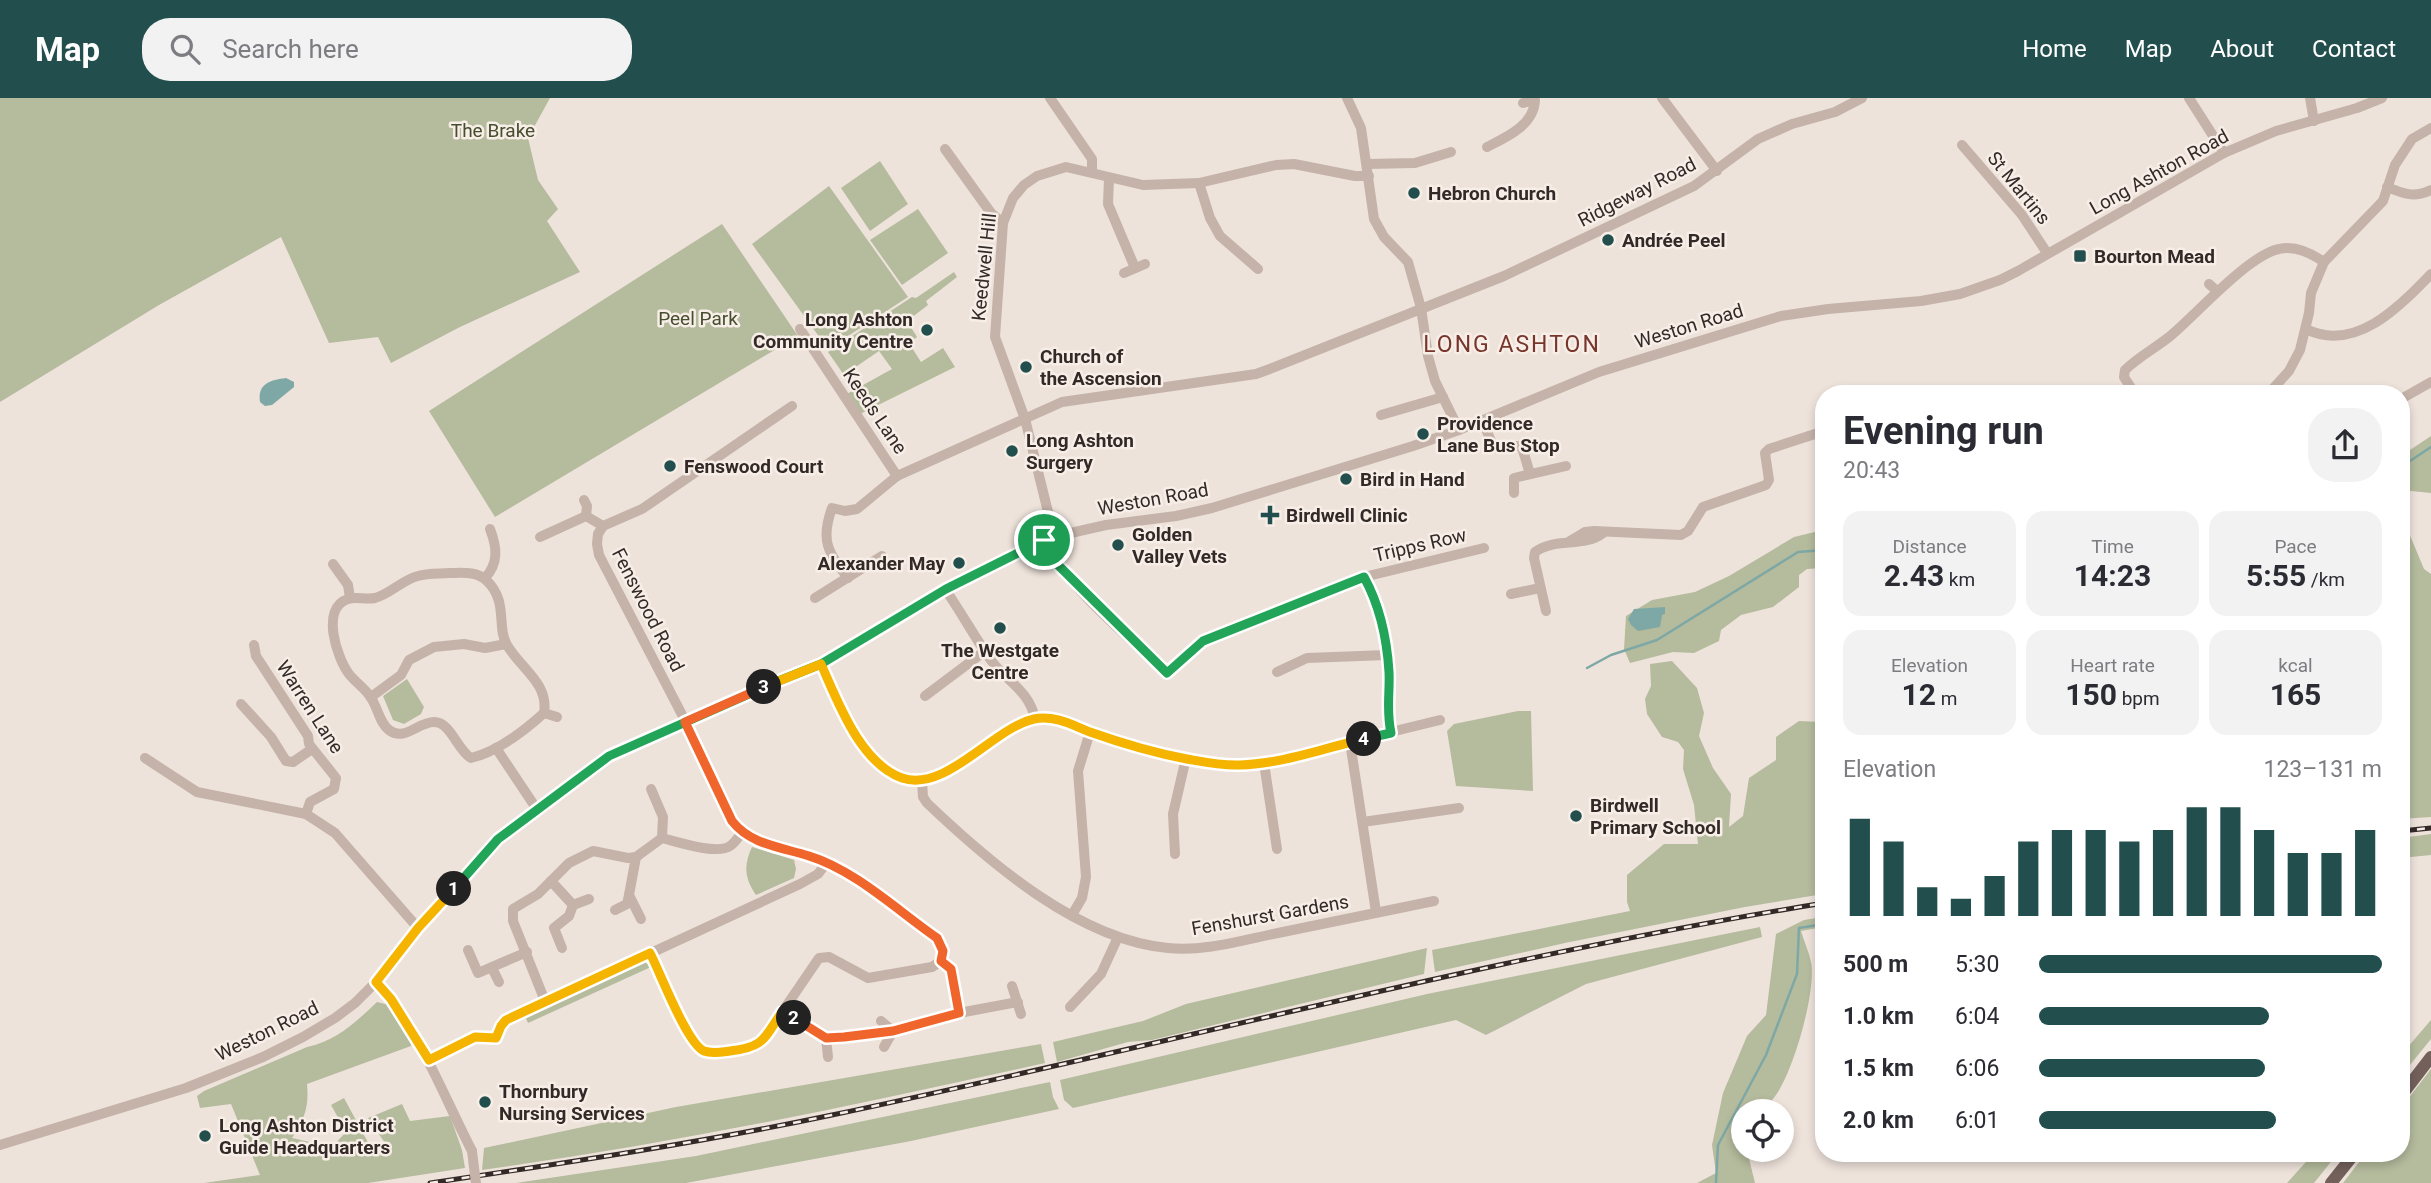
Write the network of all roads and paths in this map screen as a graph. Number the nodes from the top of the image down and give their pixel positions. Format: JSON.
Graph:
{"nodes":[{"id":1,"x":1050,"y":98,"type":"edge"},
{"id":2,"x":1347,"y":98,"type":"edge"},
{"id":3,"x":1662,"y":98,"type":"edge"},
{"id":4,"x":1862,"y":98,"type":"edge"},
{"id":5,"x":2189,"y":98,"type":"edge"},
{"id":6,"x":2310,"y":98,"type":"edge"},
{"id":7,"x":2382,"y":98,"type":"edge"},
{"id":8,"x":1538,"y":99,"type":"edge"},
{"id":9,"x":1523,"y":104,"type":"edge"},
{"id":10,"x":2314,"y":121,"type":"junction"},
{"id":11,"x":2431,"y":128,"type":"edge"},
{"id":12,"x":1962,"y":145,"type":"dead end"},
{"id":13,"x":1487,"y":147,"type":"dead end"},
{"id":14,"x":945,"y":149,"type":"dead end"},
{"id":15,"x":1451,"y":152,"type":"dead end"},
{"id":16,"x":2224,"y":153,"type":"junction"},
{"id":17,"x":1367,"y":164,"type":"junction"},
{"id":18,"x":1717,"y":171,"type":"junction"},
{"id":19,"x":1092,"y":172,"type":"junction"},
{"id":20,"x":1368,"y":176,"type":"junction"},
{"id":21,"x":1109,"y":178,"type":"junction"},
{"id":22,"x":1199,"y":183,"type":"junction"},
{"id":23,"x":2387,"y":187,"type":"junction"},
{"id":24,"x":2431,"y":190,"type":"edge"},
{"id":25,"x":1003,"y":223,"type":"junction"},
{"id":26,"x":2048,"y":253,"type":"junction"},
{"id":27,"x":2324,"y":262,"type":"junction"},
{"id":28,"x":1145,"y":264,"type":"dead end"},
{"id":29,"x":1135,"y":268,"type":"junction"},
{"id":30,"x":1258,"y":269,"type":"dead end"},
{"id":31,"x":1125,"y":273,"type":"dead end"},
{"id":32,"x":2431,"y":274,"type":"edge"},
{"id":33,"x":1959,"y":294,"type":"joint"},
{"id":34,"x":1421,"y":308,"type":"junction"},
{"id":35,"x":800,"y":329,"type":"dead end"},
{"id":36,"x":2306,"y":329,"type":"junction"},
{"id":37,"x":2431,"y":382,"type":"edge"},
{"id":38,"x":2129,"y":385,"type":"edge"},
{"id":39,"x":2276,"y":385,"type":"edge"},
{"id":40,"x":2410,"y":394,"type":"edge"},
{"id":41,"x":1443,"y":397,"type":"junction"},
{"id":42,"x":792,"y":406,"type":"dead end"},
{"id":43,"x":1381,"y":415,"type":"dead end"},
{"id":44,"x":1025,"y":419,"type":"junction"},
{"id":45,"x":1482,"y":420,"type":"junction"},
{"id":46,"x":1459,"y":430,"type":"junction"},
{"id":47,"x":1815,"y":434,"type":"edge"},
{"id":48,"x":1566,"y":466,"type":"dead end"},
{"id":49,"x":1530,"y":474,"type":"junction"},
{"id":50,"x":897,"y":476,"type":"junction"},
{"id":51,"x":1514,"y":493,"type":"dead end"},
{"id":52,"x":584,"y":500,"type":"dead end"},
{"id":53,"x":586,"y":516,"type":"junction"},
{"id":54,"x":545,"y":520,"type":"dead end"},
{"id":55,"x":603,"y":526,"type":"junction"},
{"id":56,"x":490,"y":529,"type":"dead end"},
{"id":57,"x":1049,"y":538,"type":"junction"},
{"id":58,"x":1484,"y":548,"type":"dead end"},
{"id":59,"x":882,"y":556,"type":"dead end"},
{"id":60,"x":333,"y":564,"type":"dead end"},
{"id":61,"x":1364,"y":577,"type":"junction"},
{"id":62,"x":485,"y":578,"type":"junction"},
{"id":63,"x":848,"y":578,"type":"junction"},
{"id":64,"x":1540,"y":588,"type":"junction"},
{"id":65,"x":946,"y":589,"type":"junction"},
{"id":66,"x":1511,"y":594,"type":"dead end"},
{"id":67,"x":350,"y":598,"type":"junction"},
{"id":68,"x":815,"y":598,"type":"dead end"},
{"id":69,"x":1546,"y":611,"type":"dead end"},
{"id":70,"x":506,"y":644,"type":"junction"},
{"id":71,"x":254,"y":645,"type":"dead end"},
{"id":72,"x":985,"y":651,"type":"junction"},
{"id":73,"x":1387,"y":655,"type":"junction"},
{"id":74,"x":821,"y":664,"type":"junction"},
{"id":75,"x":1167,"y":673,"type":"joint"},
{"id":76,"x":1277,"y":673,"type":"dead end"},
{"id":77,"x":925,"y":696,"type":"dead end"},
{"id":78,"x":371,"y":697,"type":"junction"},
{"id":79,"x":241,"y":704,"type":"dead end"},
{"id":80,"x":544,"y":713,"type":"junction"},
{"id":81,"x":557,"y":718,"type":"dead end"},
{"id":82,"x":1035,"y":719,"type":"junction"},
{"id":83,"x":1440,"y":720,"type":"dead end"},
{"id":84,"x":685,"y":722,"type":"junction"},
{"id":85,"x":1090,"y":732,"type":"junction"},
{"id":86,"x":1391,"y":733,"type":"junction"},
{"id":87,"x":1350,"y":742,"type":"junction"},
{"id":88,"x":496,"y":748,"type":"junction"},
{"id":89,"x":312,"y":749,"type":"junction"},
{"id":90,"x":145,"y":758,"type":"dead end"},
{"id":91,"x":1186,"y":758,"type":"junction"},
{"id":92,"x":1264,"y":763,"type":"junction"},
{"id":93,"x":922,"y":781,"type":"junction"},
{"id":94,"x":651,"y":789,"type":"dead end"},
{"id":95,"x":536,"y":808,"type":"junction"},
{"id":96,"x":1459,"y":808,"type":"dead end"},
{"id":97,"x":306,"y":814,"type":"junction"},
{"id":98,"x":1363,"y":822,"type":"junction"},
{"id":99,"x":742,"y":833,"type":"junction"},
{"id":100,"x":662,"y":838,"type":"junction"},
{"id":101,"x":1277,"y":849,"type":"dead end"},
{"id":102,"x":1175,"y":854,"type":"dead end"},
{"id":103,"x":636,"y":857,"type":"junction"},
{"id":104,"x":827,"y":862,"type":"junction"},
{"id":105,"x":551,"y":881,"type":"junction"},
{"id":106,"x":629,"y":895,"type":"junction"},
{"id":107,"x":589,"y":899,"type":"dead end"},
{"id":108,"x":1434,"y":901,"type":"dead end"},
{"id":109,"x":573,"y":905,"type":"junction"},
{"id":110,"x":615,"y":911,"type":"dead end"},
{"id":111,"x":1376,"y":912,"type":"junction"},
{"id":112,"x":1072,"y":915,"type":"junction"},
{"id":113,"x":641,"y":919,"type":"dead end"},
{"id":114,"x":418,"y":928,"type":"junction"},
{"id":115,"x":1118,"y":937,"type":"junction"},
{"id":116,"x":562,"y":948,"type":"dead end"},
{"id":117,"x":468,"y":950,"type":"dead end"},
{"id":118,"x":527,"y":952,"type":"junction"},
{"id":119,"x":650,"y":953,"type":"junction"},
{"id":120,"x":941,"y":961,"type":"junction"},
{"id":121,"x":492,"y":968,"type":"junction"},
{"id":122,"x":376,"y":982,"type":"junction"},
{"id":123,"x":499,"y":982,"type":"dead end"},
{"id":124,"x":1012,"y":986,"type":"dead end"},
{"id":125,"x":545,"y":1001,"type":"junction"},
{"id":126,"x":1018,"y":1002,"type":"junction"},
{"id":127,"x":1070,"y":1007,"type":"dead end"},
{"id":128,"x":782,"y":1012,"type":"junction"},
{"id":129,"x":959,"y":1013,"type":"junction"},
{"id":130,"x":1021,"y":1014,"type":"dead end"},
{"id":131,"x":881,"y":1021,"type":"dead end"},
{"id":132,"x":893,"y":1031,"type":"junction"},
{"id":133,"x":826,"y":1038,"type":"junction"},
{"id":134,"x":884,"y":1047,"type":"dead end"},
{"id":135,"x":828,"y":1057,"type":"dead end"},
{"id":136,"x":2431,"y":1057,"type":"edge"},
{"id":137,"x":429,"y":1060,"type":"junction"},
{"id":138,"x":2410,"y":1084,"type":"edge"},
{"id":139,"x":0,"y":1144,"type":"edge"},
{"id":140,"x":2348,"y":1162,"type":"edge"},
{"id":141,"x":476,"y":1183,"type":"edge"},
{"id":142,"x":2331,"y":1183,"type":"edge"}],
"edges":[{"from":1,"to":19,"type":"street"},
{"from":2,"to":17,"type":"street"},
{"from":3,"to":18,"type":"street"},
{"from":4,"to":18,"type":"street","name":"Ridgeway Road"},
{"from":5,"to":16,"type":"street"},
{"from":6,"to":10,"type":"street"},
{"from":7,"to":10,"type":"street","name":"Long Ashton Road"},
{"from":8,"to":9,"type":"street"},
{"from":8,"to":13,"type":"street"},
{"from":10,"to":16,"type":"street","name":"Long Ashton Road"},
{"from":11,"to":23,"type":"street"},
{"from":12,"to":26,"type":"street","name":"St Martins"},
{"from":14,"to":25,"type":"street"},
{"from":15,"to":17,"type":"street"},
{"from":16,"to":26,"type":"street","name":"Long Ashton Road"},
{"from":17,"to":20,"type":"street"},
{"from":18,"to":34,"type":"street","name":"Ridgeway Road"},
{"from":19,"to":21,"type":"street","name":"Keedwell Hill"},
{"from":19,"to":25,"type":"street","name":"Keedwell Hill"},
{"from":20,"to":22,"type":"street","name":"Keedwell Hill"},
{"from":20,"to":34,"type":"street"},
{"from":21,"to":22,"type":"street","name":"Keedwell Hill"},
{"from":21,"to":29,"type":"street"},
{"from":22,"to":30,"type":"street"},
{"from":23,"to":24,"type":"street"},
{"from":23,"to":27,"type":"street"},
{"from":25,"to":44,"type":"street","name":"Keedwell Hill"},
{"from":26,"to":33,"type":"street","name":"Long Ashton Road"},
{"from":27,"to":36,"type":"street"},
{"from":27,"to":38,"type":"street"},
{"from":28,"to":29,"type":"street"},
{"from":29,"to":31,"type":"street"},
{"from":32,"to":36,"type":"street"},
{"from":33,"to":45,"type":"street","name":"Weston Road"},
{"from":34,"to":41,"type":"street"},
{"from":34,"to":44,"type":"street","name":"Ridgeway Road"},
{"from":35,"to":50,"type":"street","name":"Keeds Lane"},
{"from":36,"to":39,"type":"street"},
{"from":37,"to":40,"type":"street"},
{"from":41,"to":43,"type":"street"},
{"from":41,"to":46,"type":"street"},
{"from":42,"to":55,"type":"street","name":"Fenswood Road"},
{"from":44,"to":50,"type":"street","name":"Ridgeway Road"},
{"from":44,"to":57,"type":"street","name":"Keedwell Hill"},
{"from":45,"to":46,"type":"street","name":"Weston Road"},
{"from":45,"to":49,"type":"street"},
{"from":46,"to":57,"type":"street","name":"Weston Road"},
{"from":47,"to":64,"type":"street"},
{"from":48,"to":49,"type":"street"},
{"from":49,"to":51,"type":"street"},
{"from":50,"to":63,"type":"street","name":"Ridgeway Road"},
{"from":52,"to":53,"type":"street"},
{"from":53,"to":54,"type":"street"},
{"from":53,"to":55,"type":"street"},
{"from":55,"to":84,"type":"street","name":"Fenswood Road"},
{"from":56,"to":62,"type":"street"},
{"from":57,"to":65,"type":"street","name":"Weston Road"},
{"from":57,"to":75,"type":"street","name":"Keedwell Hill"},
{"from":58,"to":61,"type":"street","name":"Tripps Row"},
{"from":59,"to":63,"type":"street"},
{"from":60,"to":67,"type":"street"},
{"from":61,"to":73,"type":"street"},
{"from":61,"to":75,"type":"street","name":"Tripps Row"},
{"from":62,"to":67,"type":"street"},
{"from":62,"to":70,"type":"street"},
{"from":63,"to":68,"type":"street"},
{"from":64,"to":66,"type":"street"},
{"from":64,"to":69,"type":"street"},
{"from":65,"to":72,"type":"street"},
{"from":65,"to":74,"type":"street","name":"Weston Road"},
{"from":67,"to":78,"type":"street"},
{"from":70,"to":78,"type":"street"},
{"from":70,"to":80,"type":"street"},
{"from":71,"to":89,"type":"street","name":"Warren Lane"},
{"from":72,"to":77,"type":"street"},
{"from":72,"to":82,"type":"street"},
{"from":73,"to":76,"type":"street"},
{"from":73,"to":86,"type":"street"},
{"from":74,"to":84,"type":"street","name":"Weston Road"},
{"from":74,"to":93,"type":"street"},
{"from":78,"to":88,"type":"street"},
{"from":79,"to":89,"type":"street"},
{"from":80,"to":81,"type":"street"},
{"from":80,"to":88,"type":"street"},
{"from":82,"to":85,"type":"street"},
{"from":82,"to":93,"type":"street"},
{"from":83,"to":86,"type":"street"},
{"from":84,"to":95,"type":"street","name":"Weston Road"},
{"from":84,"to":99,"type":"street","name":"Fenswood Road"},
{"from":85,"to":91,"type":"street"},
{"from":85,"to":112,"type":"street"},
{"from":86,"to":87,"type":"street"},
{"from":87,"to":92,"type":"street"},
{"from":87,"to":98,"type":"street"},
{"from":88,"to":95,"type":"street"},
{"from":89,"to":97,"type":"street","name":"Warren Lane"},
{"from":90,"to":97,"type":"street"},
{"from":91,"to":92,"type":"street"},
{"from":91,"to":102,"type":"street"},
{"from":92,"to":101,"type":"street"},
{"from":93,"to":112,"type":"street","name":"Fenshurst Gardens"},
{"from":94,"to":100,"type":"street"},
{"from":95,"to":114,"type":"street","name":"Weston Road"},
{"from":96,"to":98,"type":"street"},
{"from":97,"to":114,"type":"street"},
{"from":98,"to":111,"type":"street"},
{"from":99,"to":100,"type":"street"},
{"from":99,"to":104,"type":"street"},
{"from":100,"to":103,"type":"street"},
{"from":103,"to":105,"type":"street"},
{"from":103,"to":106,"type":"street"},
{"from":104,"to":119,"type":"street"},
{"from":104,"to":120,"type":"street"},
{"from":105,"to":109,"type":"street"},
{"from":105,"to":118,"type":"street"},
{"from":106,"to":110,"type":"street"},
{"from":106,"to":113,"type":"street"},
{"from":107,"to":109,"type":"street"},
{"from":108,"to":111,"type":"street","name":"Fenshurst Gardens"},
{"from":109,"to":116,"type":"street"},
{"from":111,"to":115,"type":"street","name":"Fenshurst Gardens"},
{"from":112,"to":115,"type":"street","name":"Fenshurst Gardens"},
{"from":114,"to":122,"type":"street","name":"Weston Road"},
{"from":115,"to":127,"type":"street"},
{"from":117,"to":121,"type":"street"},
{"from":118,"to":121,"type":"street"},
{"from":118,"to":125,"type":"street"},
{"from":119,"to":125,"type":"street"},
{"from":119,"to":128,"type":"street"},
{"from":120,"to":128,"type":"street"},
{"from":120,"to":129,"type":"street"},
{"from":121,"to":123,"type":"street"},
{"from":122,"to":137,"type":"street"},
{"from":122,"to":139,"type":"street","name":"Weston Road"},
{"from":124,"to":126,"type":"street"},
{"from":125,"to":137,"type":"street"},
{"from":126,"to":129,"type":"street"},
{"from":126,"to":130,"type":"street"},
{"from":128,"to":133,"type":"street"},
{"from":129,"to":132,"type":"street"},
{"from":131,"to":132,"type":"street"},
{"from":132,"to":133,"type":"street"},
{"from":132,"to":134,"type":"street"},
{"from":133,"to":135,"type":"street"},
{"from":136,"to":138,"type":"main road"},
{"from":137,"to":141,"type":"street","bridge":true},
{"from":140,"to":142,"type":"main road"}]}
